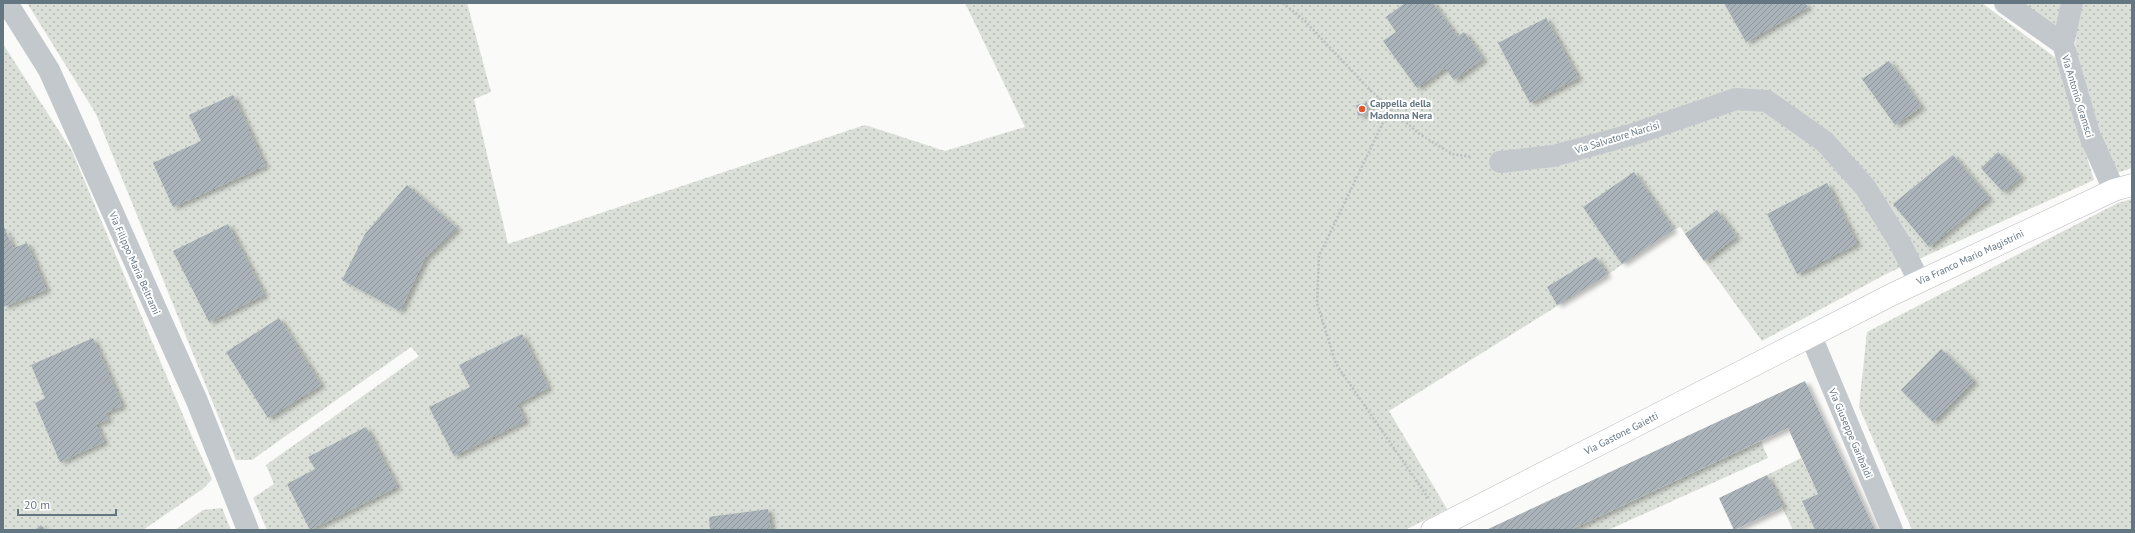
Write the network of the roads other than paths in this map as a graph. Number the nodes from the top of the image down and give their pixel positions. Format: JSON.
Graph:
{"nodes":[{"id":1,"x":7,"y":3,"type":"edge"},
{"id":2,"x":2005,"y":3,"type":"edge"},
{"id":3,"x":2072,"y":3,"type":"edge"},
{"id":4,"x":2063,"y":44,"type":"junction"},
{"id":5,"x":1500,"y":162,"type":"road end"},
{"id":6,"x":2123,"y":187,"type":"edge"},
{"id":7,"x":1919,"y":281,"type":"junction"},
{"id":8,"x":1811,"y":336,"type":"junction"},
{"id":9,"x":1438,"y":527,"type":"edge"},
{"id":10,"x":248,"y":530,"type":"edge"},
{"id":11,"x":1892,"y":530,"type":"edge"}],
"edges":[{"from":1,"to":10,"type":"street","name":"Via Filippo Maria Beltrami"},
{"from":2,"to":4,"type":"street","name":"Via Antonio Gramsci"},
{"from":3,"to":4,"type":"street"},
{"from":4,"to":6,"type":"street","name":"Via Antonio Gramsci"},
{"from":5,"to":7,"type":"street","name":"Via Salvatore Narcisi"},
{"from":6,"to":7,"type":"main road","name":"Via Franco Mario Magistrini"},
{"from":7,"to":8,"type":"main road","name":"Via Franco Mario Magistrini"},
{"from":8,"to":9,"type":"main road","name":"Via Gastone Gaietti"},
{"from":8,"to":11,"type":"street","name":"Via Giuseppe Garibaldi"}]}
